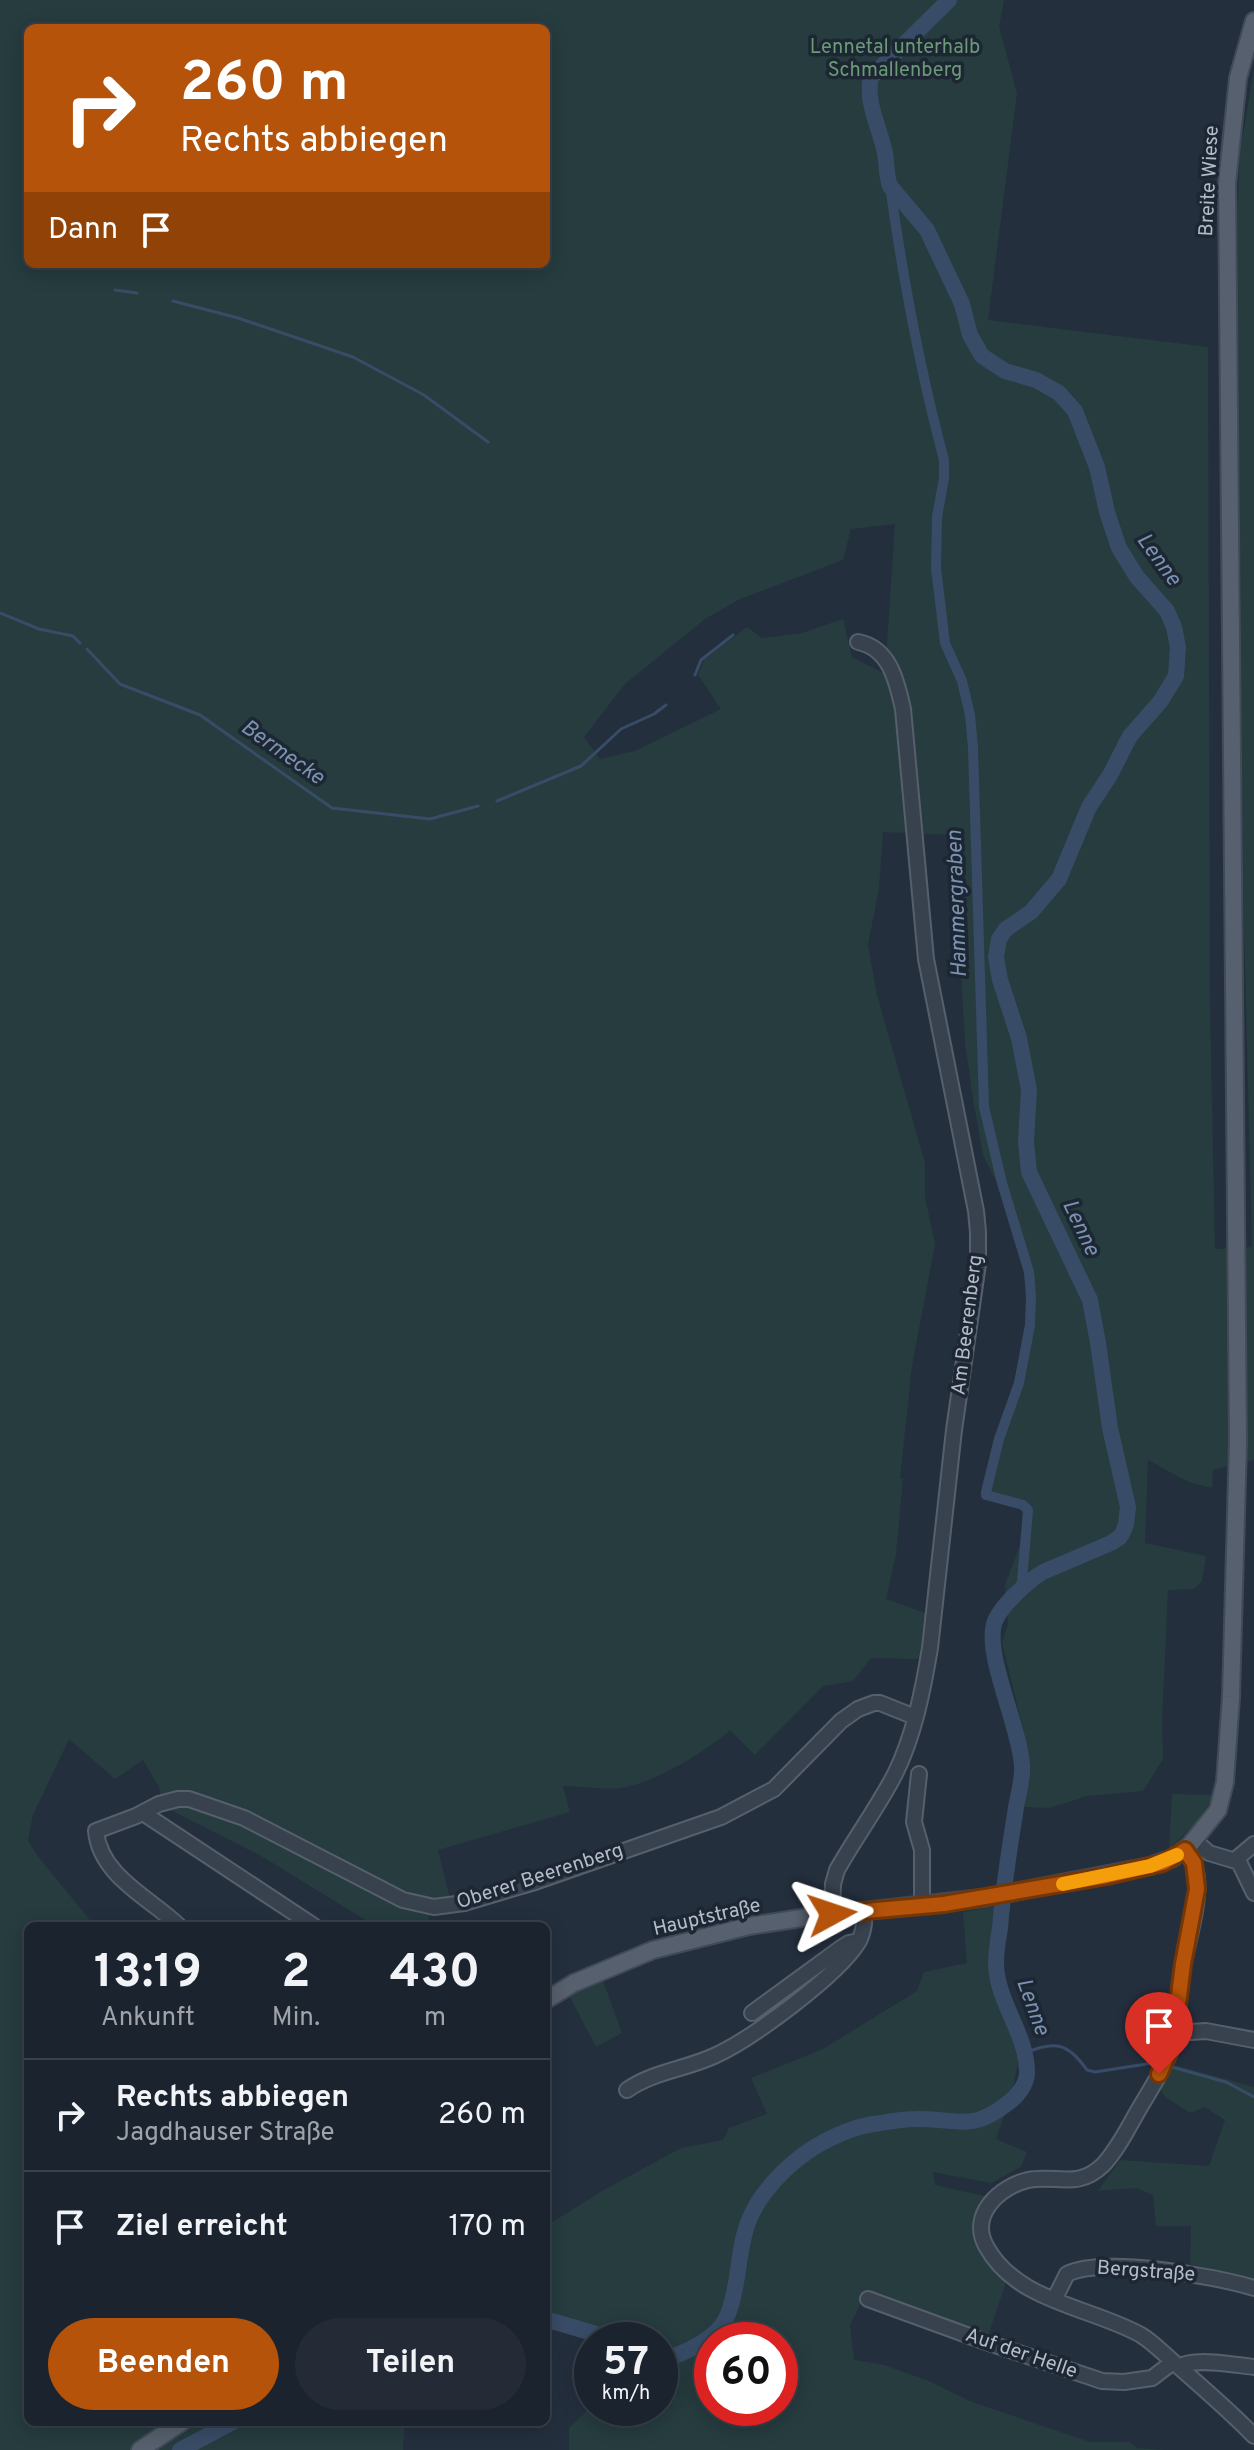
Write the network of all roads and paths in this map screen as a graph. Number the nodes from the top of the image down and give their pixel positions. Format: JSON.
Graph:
{"nodes":[{"id":1,"x":1254,"y":21,"type":"edge"},
{"id":2,"x":858,"y":642,"type":"dead end"},
{"id":3,"x":1234,"y":1593,"type":"joint"},
{"id":4,"x":915,"y":1717,"type":"junction"},
{"id":5,"x":918,"y":1778,"type":"dead end"},
{"id":6,"x":143,"y":1813,"type":"junction"},
{"id":7,"x":1254,"y":1844,"type":"edge"},
{"id":8,"x":1190,"y":1845,"type":"junction"},
{"id":9,"x":1235,"y":1860,"type":"junction"},
{"id":10,"x":1254,"y":1893,"type":"edge"},
{"id":11,"x":922,"y":1906,"type":"junction"},
{"id":12,"x":864,"y":1911,"type":"junction"},
{"id":13,"x":832,"y":1914,"type":"junction"},
{"id":14,"x":174,"y":1922,"type":"edge"},
{"id":15,"x":308,"y":1922,"type":"edge"},
{"id":16,"x":859,"y":1941,"type":"junction"},
{"id":17,"x":550,"y":1998,"type":"edge"},
{"id":18,"x":752,"y":2013,"type":"dead end"},
{"id":19,"x":1175,"y":2033,"type":"junction"},
{"id":20,"x":1254,"y":2040,"type":"edge"},
{"id":21,"x":627,"y":2090,"type":"dead end"},
{"id":22,"x":1254,"y":2288,"type":"edge"},
{"id":23,"x":868,"y":2299,"type":"dead end"},
{"id":24,"x":1054,"y":2300,"type":"junction"},
{"id":25,"x":1176,"y":2365,"type":"junction"},
{"id":26,"x":1254,"y":2367,"type":"edge"},
{"id":27,"x":176,"y":2426,"type":"edge"},
{"id":28,"x":1254,"y":2436,"type":"edge"},
{"id":29,"x":140,"y":2450,"type":"edge"}],
"edges":[{"from":1,"to":3,"type":"main road","name":"Breite Wiese"},
{"from":2,"to":4,"type":"street","name":"Am Beerenberg"},
{"from":3,"to":8,"type":"main road","name":"Hauptstraße"},
{"from":4,"to":6,"type":"street","name":"Oberer Beerenberg"},
{"from":4,"to":13,"type":"street","name":"Am Beerenberg"},
{"from":5,"to":11,"type":"street"},
{"from":6,"to":14,"type":"street"},
{"from":6,"to":15,"type":"street"},
{"from":7,"to":9,"type":"street"},
{"from":8,"to":9,"type":"street"},
{"from":8,"to":11,"type":"main road","name":"Hauptstraße"},
{"from":8,"to":19,"type":"street"},
{"from":9,"to":10,"type":"street"},
{"from":11,"to":12,"type":"main road","name":"Hauptstraße"},
{"from":12,"to":13,"type":"main road","name":"Hauptstraße"},
{"from":12,"to":16,"type":"street"},
{"from":13,"to":17,"type":"main road","name":"Hauptstraße"},
{"from":16,"to":18,"type":"street"},
{"from":16,"to":21,"type":"street"},
{"from":19,"to":20,"type":"street"},
{"from":19,"to":24,"type":"street"},
{"from":22,"to":24,"type":"street","name":"Bergstraße"},
{"from":23,"to":25,"type":"street","name":"Auf der Helle"},
{"from":24,"to":25,"type":"street"},
{"from":25,"to":26,"type":"street"},
{"from":25,"to":28,"type":"street"},
{"from":27,"to":29,"type":"main road"}]}
